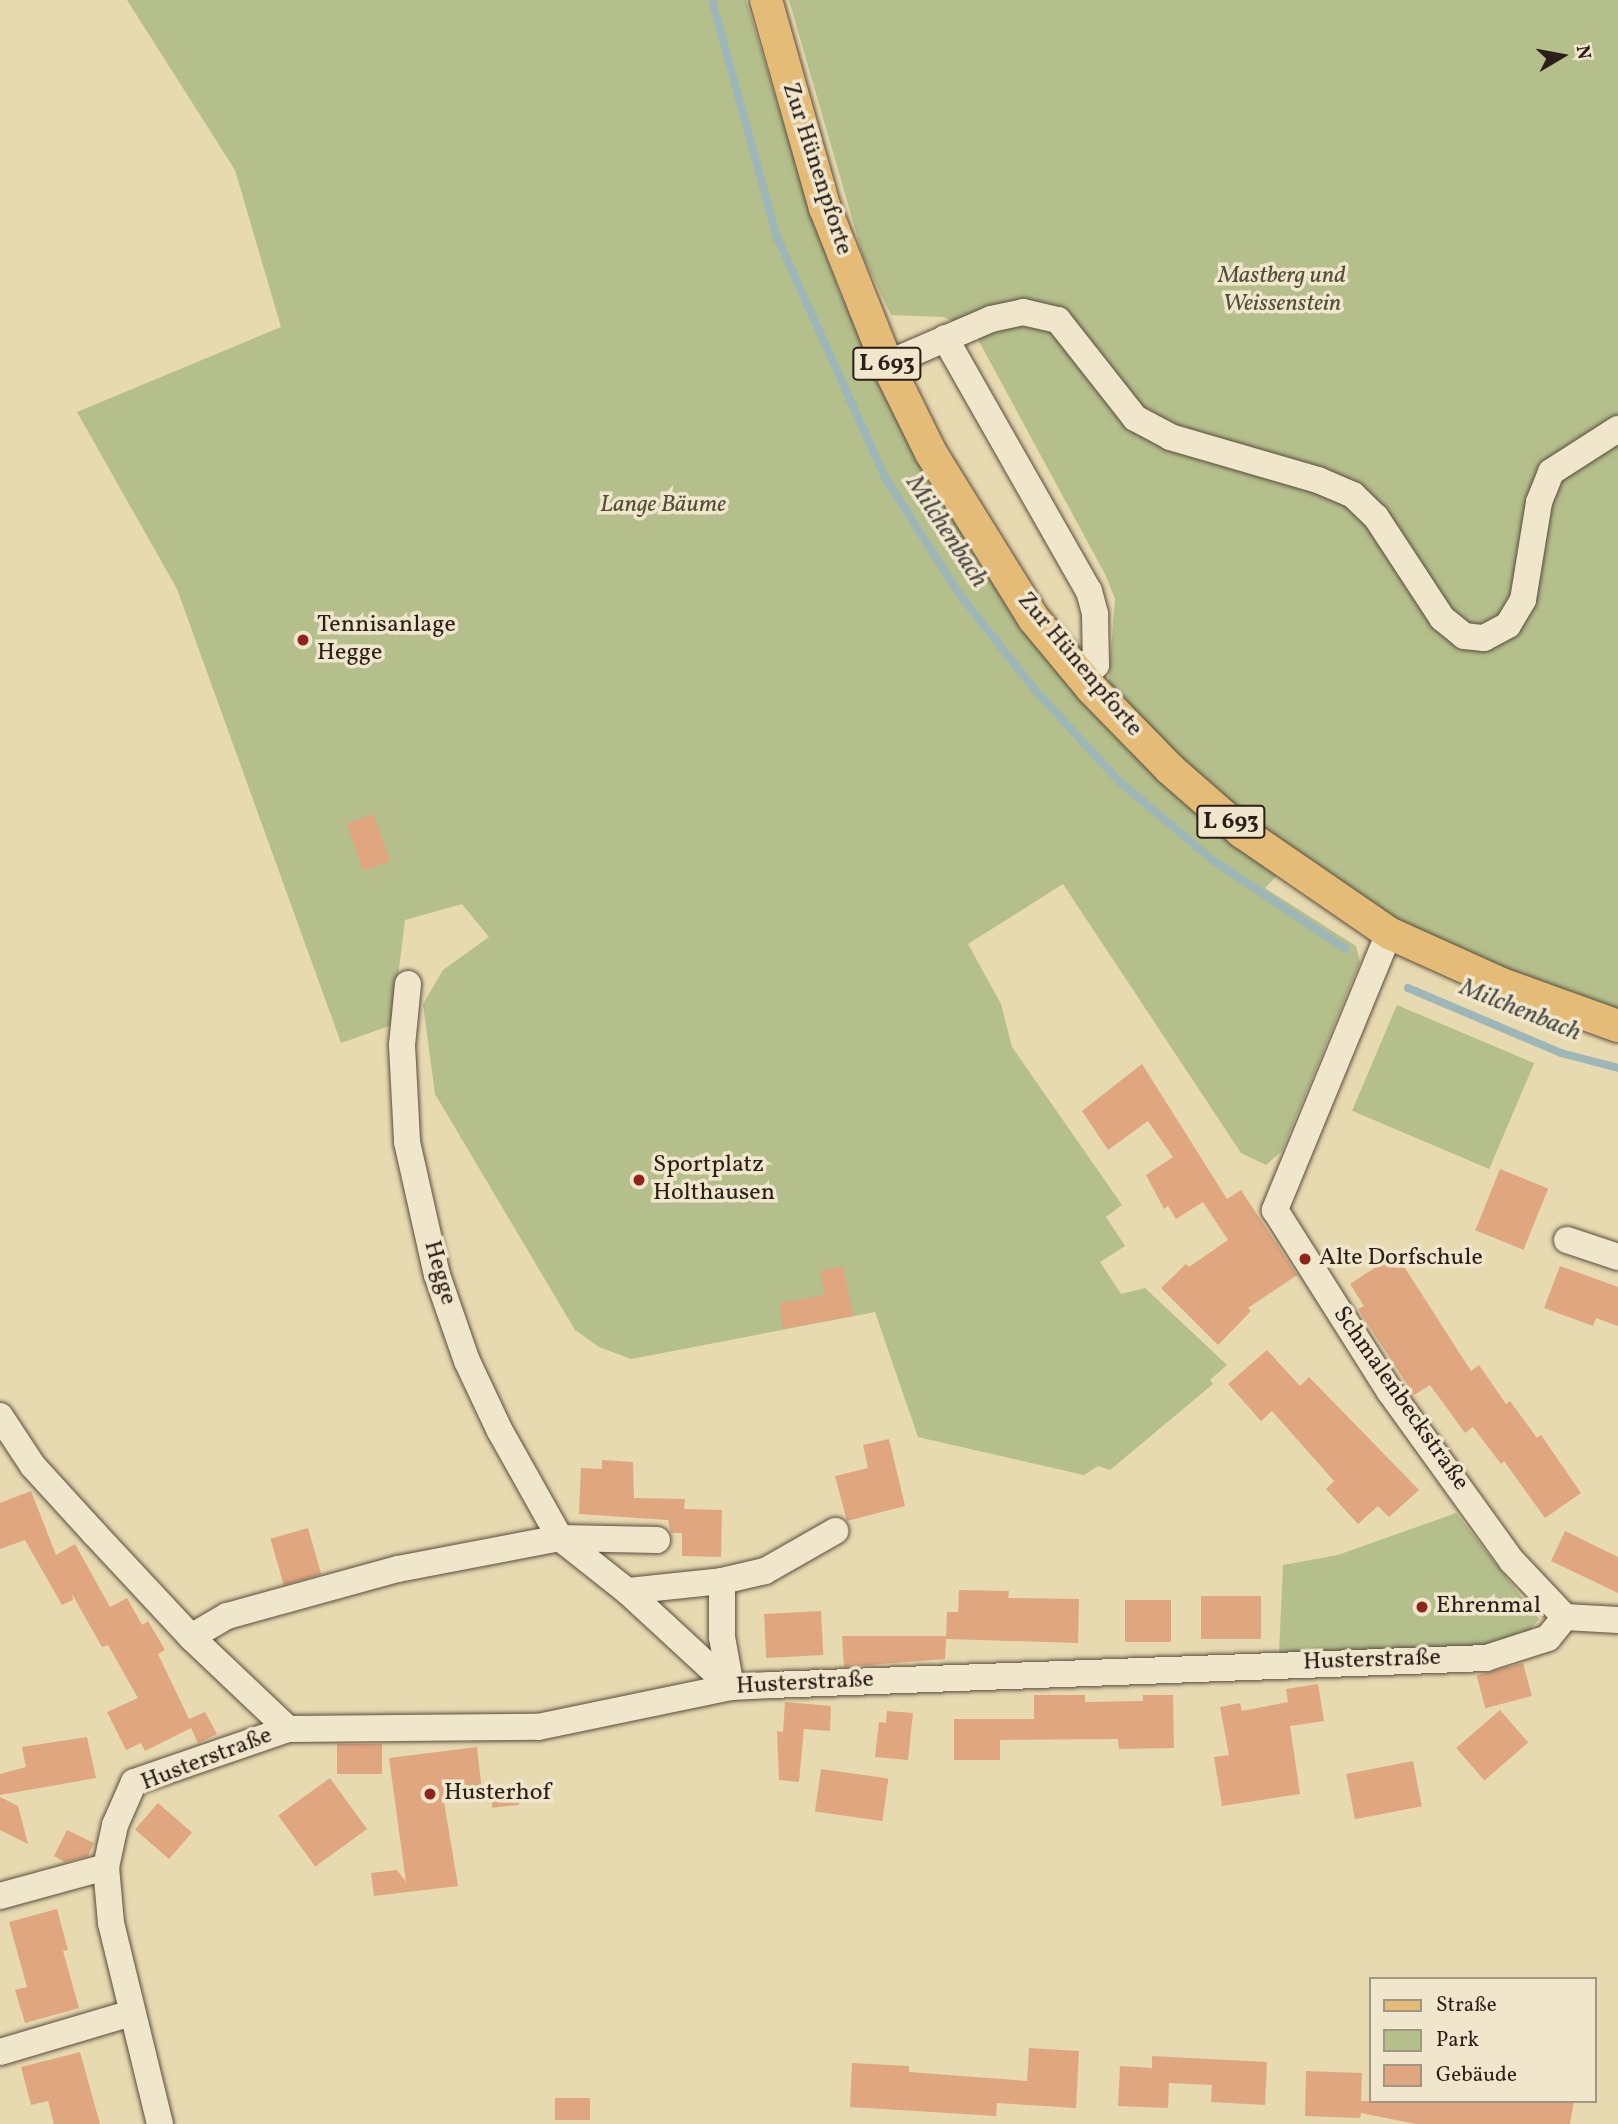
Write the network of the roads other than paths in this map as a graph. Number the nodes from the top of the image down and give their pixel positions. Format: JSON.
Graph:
{"nodes":[{"id":1,"x":766,"y":0,"type":"edge"},
{"id":2,"x":945,"y":338,"type":"junction"},
{"id":3,"x":887,"y":364,"type":"junction"},
{"id":4,"x":1618,"y":429,"type":"edge"},
{"id":5,"x":1090,"y":671,"type":"junction"},
{"id":6,"x":1389,"y":933,"type":"junction"},
{"id":7,"x":408,"y":984,"type":"dead end"},
{"id":8,"x":1618,"y":1026,"type":"edge"},
{"id":9,"x":1567,"y":1240,"type":"dead end"},
{"id":10,"x":1618,"y":1258,"type":"edge"},
{"id":11,"x":0,"y":1416,"type":"edge"},
{"id":12,"x":835,"y":1531,"type":"dead end"},
{"id":13,"x":561,"y":1538,"type":"junction"},
{"id":14,"x":657,"y":1540,"type":"dead end"},
{"id":15,"x":722,"y":1581,"type":"junction"},
{"id":16,"x":627,"y":1591,"type":"junction"},
{"id":17,"x":1565,"y":1618,"type":"junction"},
{"id":18,"x":1618,"y":1620,"type":"edge"},
{"id":19,"x":191,"y":1637,"type":"junction"},
{"id":20,"x":731,"y":1687,"type":"junction"},
{"id":21,"x":288,"y":1729,"type":"junction"},
{"id":22,"x":106,"y":1867,"type":"junction"},
{"id":23,"x":0,"y":1896,"type":"edge"},
{"id":24,"x":132,"y":2013,"type":"junction"},
{"id":25,"x":0,"y":2052,"type":"edge"},
{"id":26,"x":160,"y":2124,"type":"edge"}],
"edges":[{"from":1,"to":3,"type":"main road","name":"Zur Hünenpforte","number":"L 693"},
{"from":2,"to":3,"type":"street"},
{"from":2,"to":4,"type":"street"},
{"from":2,"to":5,"type":"street"},
{"from":3,"to":5,"type":"main road","name":"Zur Hünenpforte","number":"L 693"},
{"from":5,"to":6,"type":"main road","name":"Zur Hünenpforte","number":"L 693"},
{"from":6,"to":8,"type":"main road","name":"Zur Hünenpforte","number":"L 693"},
{"from":6,"to":17,"type":"street","name":"Schmalenbeckstraße"},
{"from":7,"to":13,"type":"street","name":"Hegge"},
{"from":9,"to":10,"type":"street"},
{"from":11,"to":19,"type":"street"},
{"from":12,"to":15,"type":"street"},
{"from":13,"to":14,"type":"street"},
{"from":13,"to":16,"type":"street","name":"Hegge"},
{"from":13,"to":19,"type":"street"},
{"from":15,"to":16,"type":"street"},
{"from":15,"to":20,"type":"street"},
{"from":16,"to":20,"type":"street","name":"Hegge"},
{"from":17,"to":18,"type":"street"},
{"from":17,"to":20,"type":"street","name":"Husterstraße"},
{"from":19,"to":21,"type":"street"},
{"from":20,"to":21,"type":"street","name":"Husterstraße"},
{"from":21,"to":22,"type":"street","name":"Husterstraße"},
{"from":22,"to":23,"type":"street"},
{"from":22,"to":24,"type":"street","name":"Husterstraße"},
{"from":24,"to":25,"type":"street"},
{"from":24,"to":26,"type":"street","name":"Husterstraße"}]}
